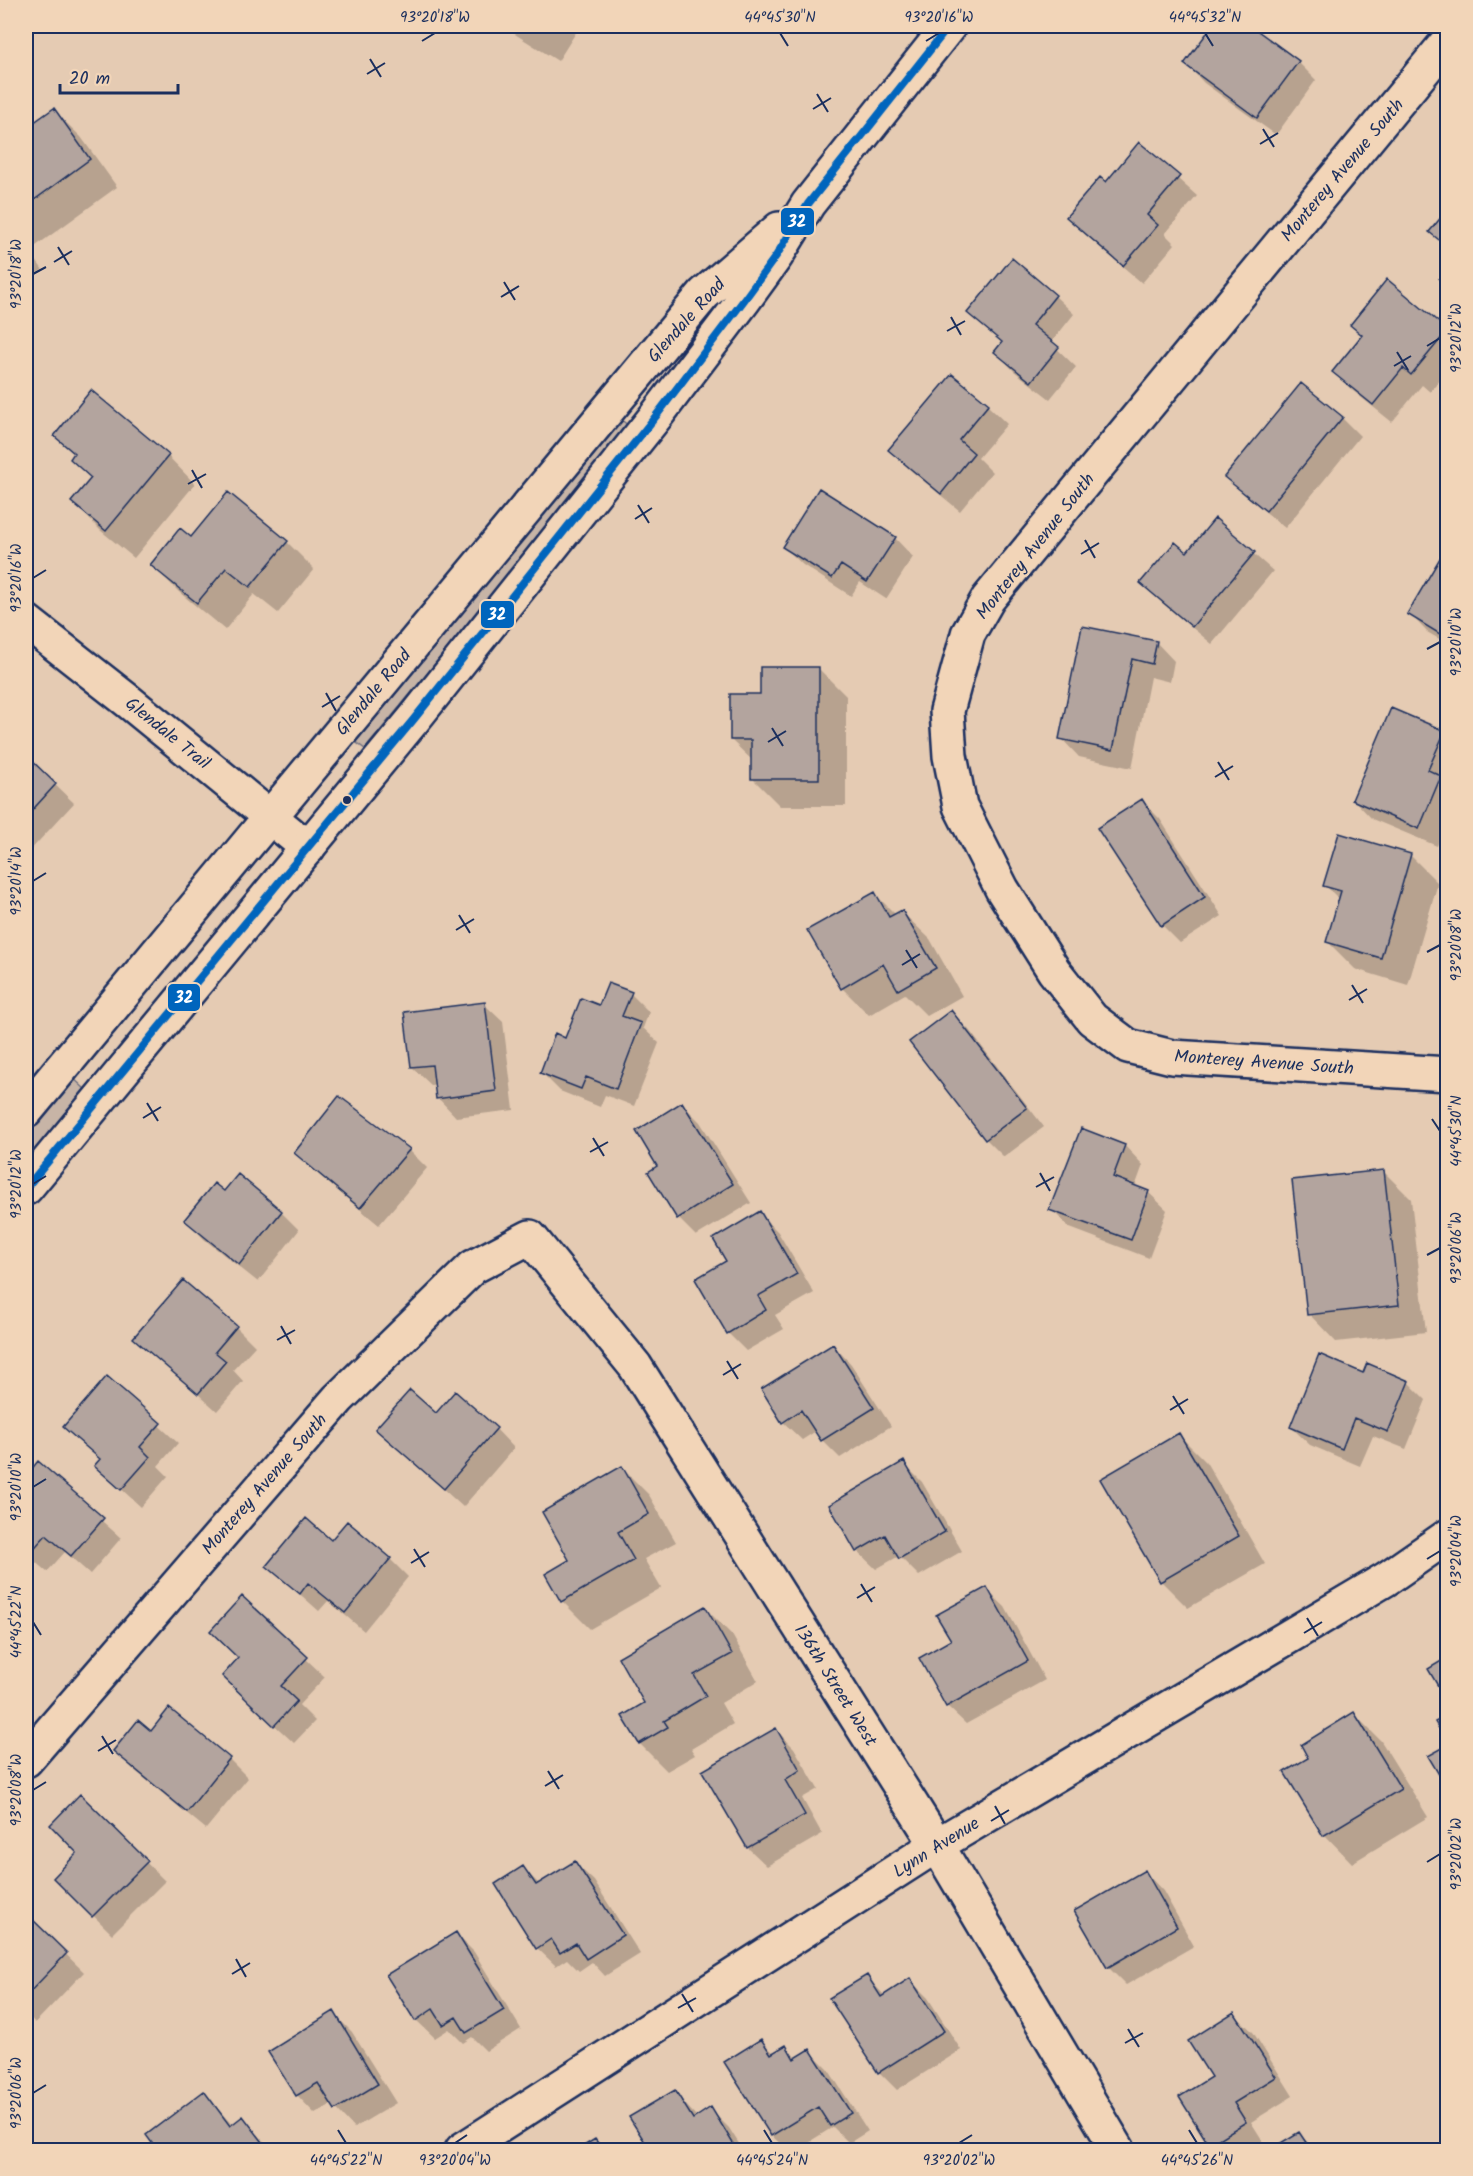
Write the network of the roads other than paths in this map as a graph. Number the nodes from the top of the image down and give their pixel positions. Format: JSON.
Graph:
{"nodes":[{"id":1,"x":949,"y":26,"type":"edge"},
{"id":2,"x":1436,"y":26,"type":"edge"},
{"id":3,"x":1448,"y":39,"type":"edge"},
{"id":4,"x":808,"y":204,"type":"junction"},
{"id":5,"x":26,"y":621,"type":"edge"},
{"id":6,"x":269,"y":816,"type":"junction"},
{"id":7,"x":308,"y":848,"type":"junction"},
{"id":8,"x":1448,"y":1074,"type":"edge"},
{"id":9,"x":26,"y":1111,"type":"edge"},
{"id":10,"x":26,"y":1188,"type":"edge"},
{"id":11,"x":530,"y":1237,"type":"joint"},
{"id":12,"x":1448,"y":1536,"type":"edge"},
{"id":13,"x":26,"y":1760,"type":"edge"},
{"id":14,"x":936,"y":1845,"type":"junction"},
{"id":15,"x":462,"y":2151,"type":"edge"},
{"id":16,"x":1118,"y":2151,"type":"edge"}],
"edges":[{"from":1,"to":4,"type":"street"},
{"from":2,"to":3,"type":"street"},
{"from":3,"to":8,"type":"street","name":"Monterey Avenue South"},
{"from":4,"to":6,"type":"street","name":"Glendale Road"},
{"from":4,"to":7,"type":"street","name":"Glendale Road"},
{"from":5,"to":6,"type":"street","name":"Glendale Trail"},
{"from":6,"to":7,"type":"street","name":"Glendale Trail"},
{"from":6,"to":9,"type":"street","name":"Glendale Road"},
{"from":7,"to":10,"type":"street","name":"Glendale Road"},
{"from":11,"to":13,"type":"street","name":"Monterey Avenue South"},
{"from":11,"to":14,"type":"street","name":"136th Street West"},
{"from":12,"to":14,"type":"street","name":"Lynn Avenue"},
{"from":14,"to":15,"type":"street","name":"Lynn Avenue"},
{"from":14,"to":16,"type":"street","name":"136th Street West"}]}
